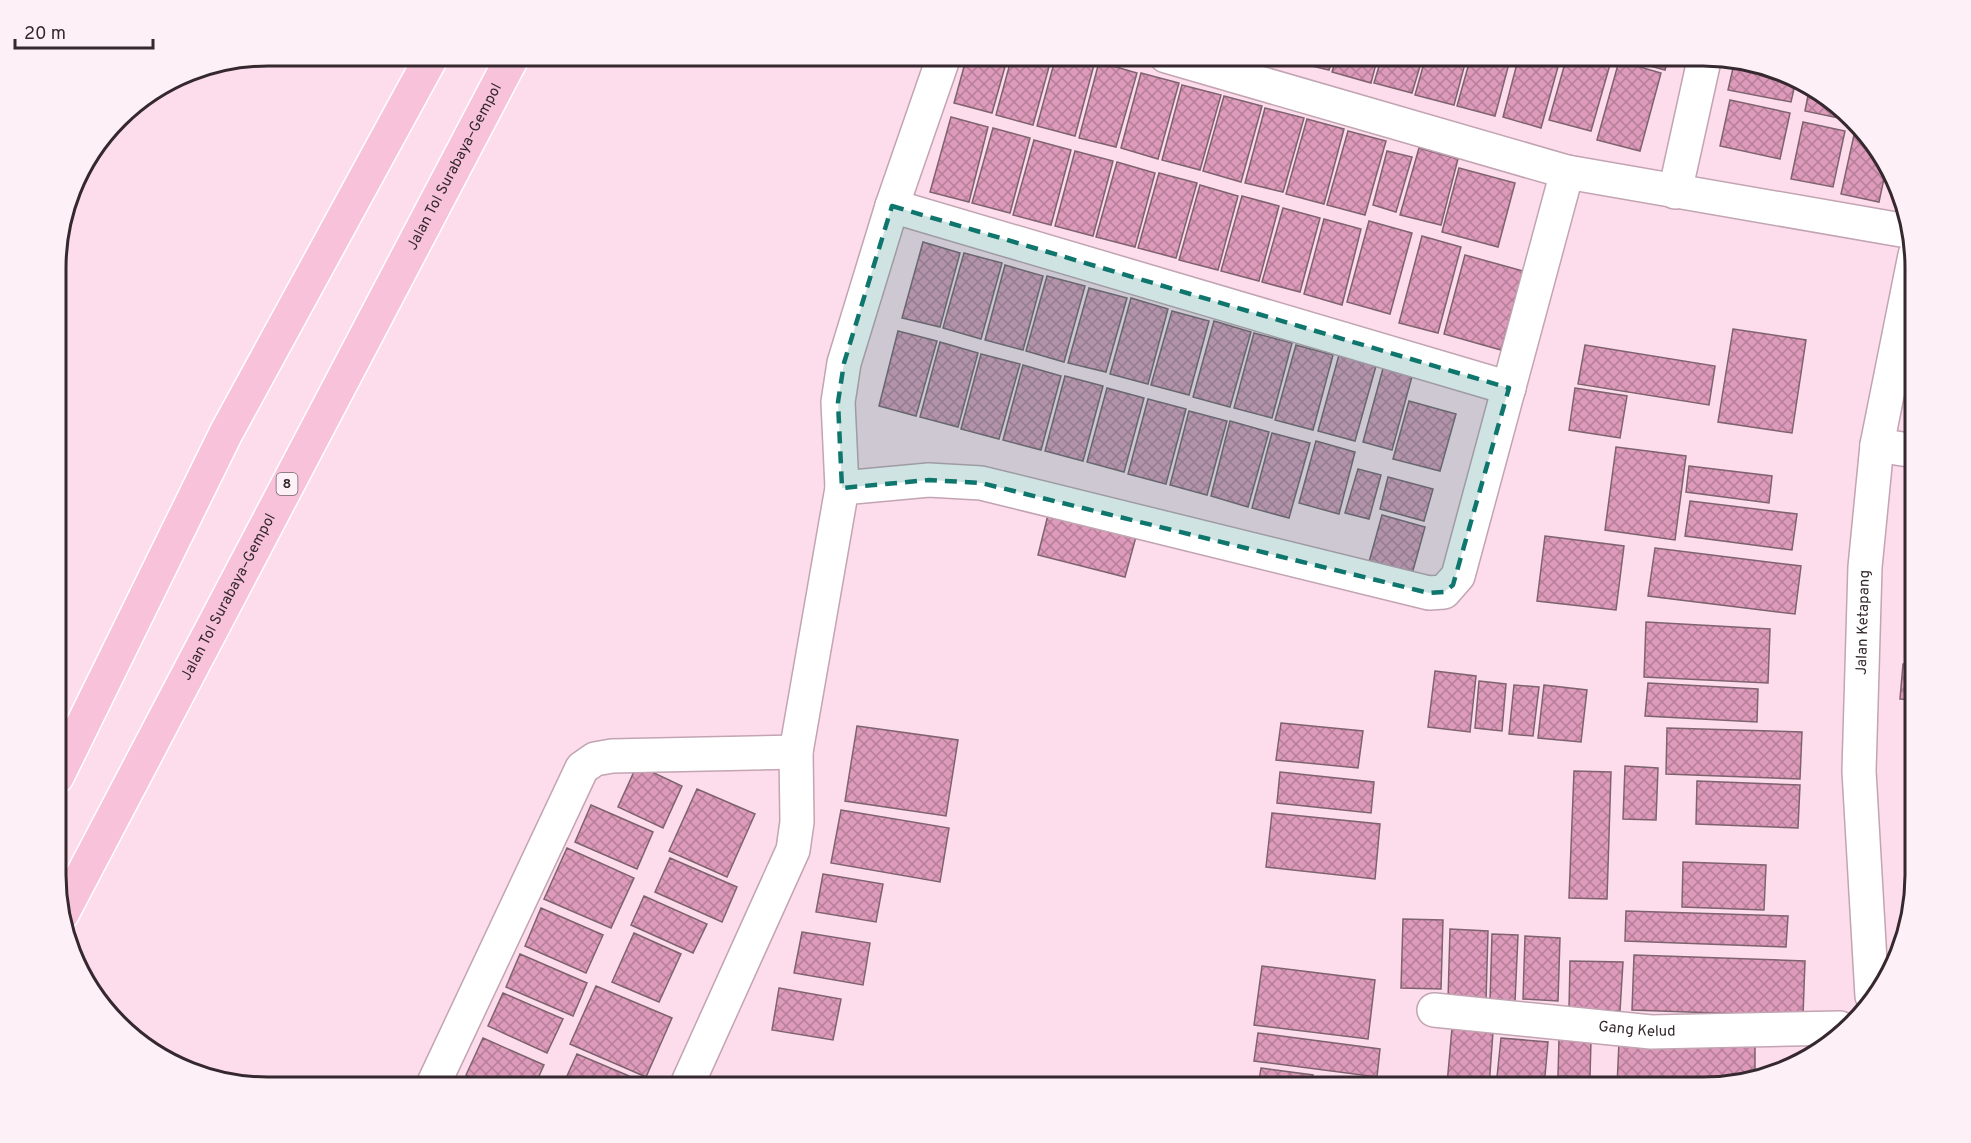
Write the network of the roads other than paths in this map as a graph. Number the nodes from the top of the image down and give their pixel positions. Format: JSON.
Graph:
{"nodes":[{"id":1,"x":427,"y":66,"type":"edge"},
{"id":2,"x":508,"y":66,"type":"edge"},
{"id":3,"x":941,"y":66,"type":"edge"},
{"id":4,"x":1201,"y":66,"type":"edge"},
{"id":5,"x":1703,"y":66,"type":"edge"},
{"id":6,"x":1567,"y":172,"type":"junction"},
{"id":7,"x":1675,"y":192,"type":"junction"},
{"id":8,"x":892,"y":206,"type":"junction"},
{"id":9,"x":1901,"y":230,"type":"edge"},
{"id":10,"x":1905,"y":305,"type":"edge"},
{"id":11,"x":1509,"y":388,"type":"junction"},
{"id":12,"x":1877,"y":445,"type":"junction"},
{"id":13,"x":1905,"y":449,"type":"edge"},
{"id":14,"x":842,"y":488,"type":"junction"},
{"id":15,"x":796,"y":752,"type":"junction"},
{"id":16,"x":66,"y":759,"type":"edge"},
{"id":17,"x":68,"y":902,"type":"edge"},
{"id":18,"x":1871,"y":986,"type":"edge"},
{"id":19,"x":1434,"y":1010,"type":"dead end"},
{"id":20,"x":1834,"y":1028,"type":"edge"},
{"id":21,"x":437,"y":1077,"type":"edge"},
{"id":22,"x":691,"y":1077,"type":"edge"}],
"edges":[{"from":1,"to":16,"type":"highway"},
{"from":2,"to":17,"type":"highway","name":"Jalan Tol Surabaya–Gempol","number":"8"},
{"from":3,"to":8,"type":"street"},
{"from":4,"to":6,"type":"street"},
{"from":5,"to":7,"type":"street"},
{"from":6,"to":7,"type":"street"},
{"from":6,"to":11,"type":"street"},
{"from":7,"to":9,"type":"street"},
{"from":8,"to":11,"type":"street"},
{"from":8,"to":14,"type":"street"},
{"from":10,"to":12,"type":"street","name":"Jalan Ketapang"},
{"from":11,"to":14,"type":"street"},
{"from":12,"to":13,"type":"street"},
{"from":12,"to":18,"type":"street","name":"Jalan Ketapang"},
{"from":14,"to":15,"type":"street"},
{"from":15,"to":21,"type":"street"},
{"from":15,"to":22,"type":"street"},
{"from":19,"to":20,"type":"street","name":"Gang Kelud"}]}
